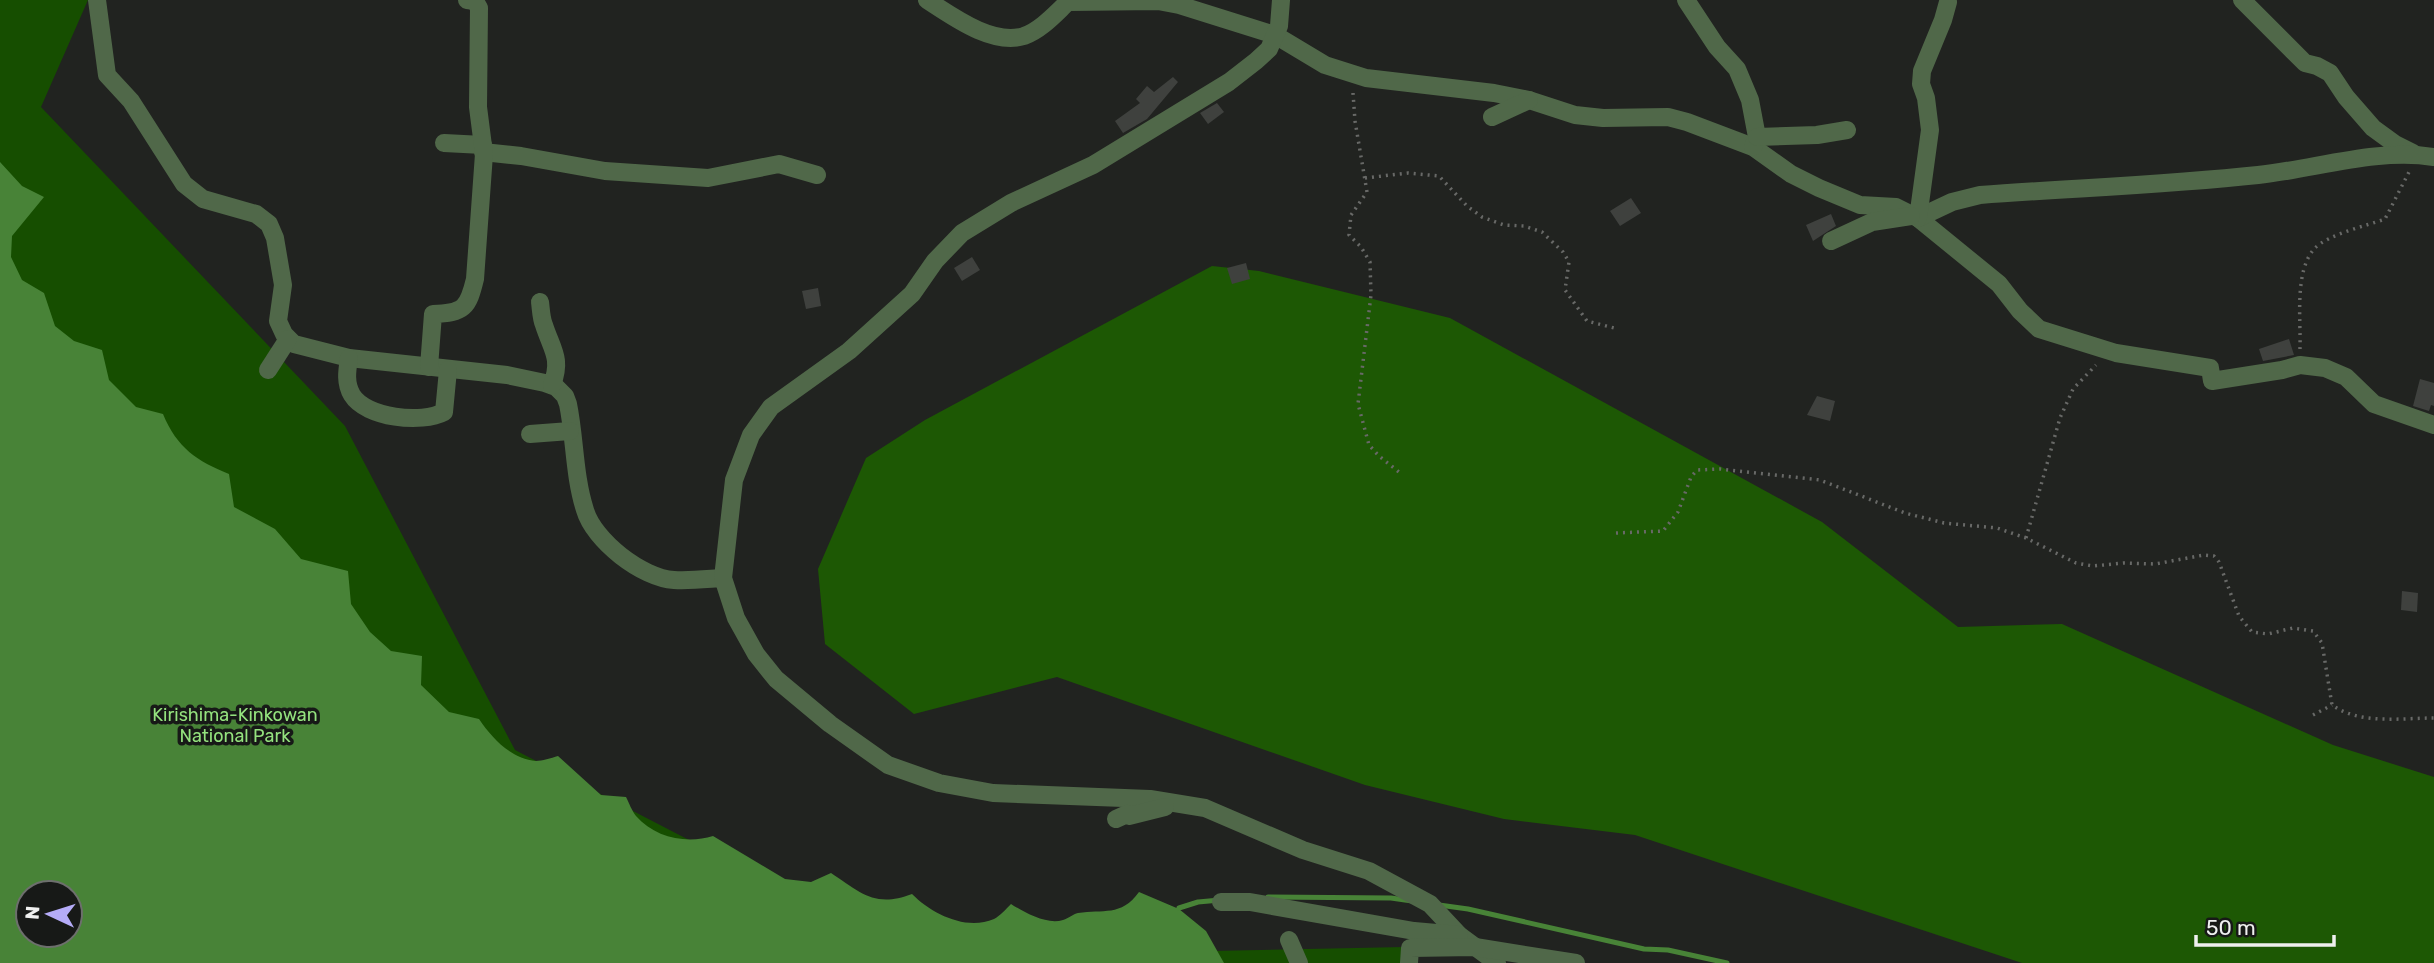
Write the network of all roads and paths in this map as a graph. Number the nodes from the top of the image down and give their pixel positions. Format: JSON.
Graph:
{"nodes":[{"id":1,"x":97,"y":0,"type":"edge"},
{"id":2,"x":467,"y":0,"type":"edge"},
{"id":3,"x":927,"y":0,"type":"edge"},
{"id":4,"x":1281,"y":0,"type":"edge"},
{"id":5,"x":1686,"y":0,"type":"edge"},
{"id":6,"x":2242,"y":0,"type":"edge"},
{"id":7,"x":1948,"y":2,"type":"dead end"},
{"id":8,"x":1275,"y":36,"type":"junction"},
{"id":9,"x":1352,"y":74,"type":"junction"},
{"id":10,"x":1529,"y":100,"type":"junction"},
{"id":11,"x":1492,"y":117,"type":"dead end"},
{"id":12,"x":1847,"y":130,"type":"dead end"},
{"id":13,"x":1755,"y":142,"type":"junction"},
{"id":14,"x":444,"y":143,"type":"dead end"},
{"id":15,"x":483,"y":149,"type":"junction"},
{"id":16,"x":2425,"y":155,"type":"edge"},
{"id":17,"x":817,"y":175,"type":"dead end"},
{"id":18,"x":1365,"y":178,"type":"junction"},
{"id":19,"x":1915,"y":217,"type":"junction"},
{"id":20,"x":1832,"y":241,"type":"dead end"},
{"id":21,"x":540,"y":302,"type":"dead end"},
{"id":22,"x":1614,"y":328,"type":"dead end"},
{"id":23,"x":288,"y":340,"type":"junction"},
{"id":24,"x":2108,"y":350,"type":"junction"},
{"id":25,"x":349,"y":358,"type":"junction"},
{"id":26,"x":2300,"y":365,"type":"junction"},
{"id":27,"x":429,"y":367,"type":"junction"},
{"id":28,"x":268,"y":370,"type":"dead end"},
{"id":29,"x":448,"y":370,"type":"junction"},
{"id":30,"x":552,"y":385,"type":"junction"},
{"id":31,"x":2434,"y":425,"type":"edge"},
{"id":32,"x":570,"y":431,"type":"junction"},
{"id":33,"x":530,"y":434,"type":"dead end"},
{"id":34,"x":1399,"y":472,"type":"dead end"},
{"id":35,"x":1616,"y":533,"type":"dead end"},
{"id":36,"x":2026,"y":538,"type":"junction"},
{"id":37,"x":723,"y":578,"type":"junction"},
{"id":38,"x":2332,"y":705,"type":"junction"},
{"id":39,"x":2313,"y":715,"type":"dead end"},
{"id":40,"x":2434,"y":718,"type":"edge"},
{"id":41,"x":1179,"y":804,"type":"junction"},
{"id":42,"x":1116,"y":819,"type":"dead end"},
{"id":43,"x":1221,"y":902,"type":"dead end"},
{"id":44,"x":1459,"y":935,"type":"junction"},
{"id":45,"x":1289,"y":940,"type":"dead end"},
{"id":46,"x":1475,"y":947,"type":"junction"},
{"id":47,"x":1299,"y":963,"type":"edge"},
{"id":48,"x":1409,"y":963,"type":"edge"},
{"id":49,"x":1497,"y":963,"type":"edge"},
{"id":50,"x":1576,"y":963,"type":"edge"}],
"edges":[{"from":1,"to":23,"type":"street"},
{"from":2,"to":15,"type":"street"},
{"from":3,"to":8,"type":"street"},
{"from":4,"to":8,"type":"street"},
{"from":5,"to":13,"type":"street"},
{"from":6,"to":16,"type":"street"},
{"from":7,"to":19,"type":"street"},
{"from":8,"to":9,"type":"street"},
{"from":8,"to":37,"type":"street"},
{"from":9,"to":10,"type":"street"},
{"from":9,"to":18,"type":"path"},
{"from":10,"to":11,"type":"street"},
{"from":10,"to":13,"type":"street"},
{"from":12,"to":13,"type":"street"},
{"from":13,"to":19,"type":"street"},
{"from":14,"to":15,"type":"street"},
{"from":15,"to":17,"type":"street"},
{"from":15,"to":27,"type":"street"},
{"from":16,"to":19,"type":"street"},
{"from":16,"to":26,"type":"path"},
{"from":18,"to":22,"type":"path"},
{"from":18,"to":34,"type":"path"},
{"from":19,"to":20,"type":"street"},
{"from":19,"to":24,"type":"street"},
{"from":21,"to":30,"type":"street"},
{"from":23,"to":25,"type":"street"},
{"from":23,"to":28,"type":"street"},
{"from":24,"to":26,"type":"street"},
{"from":24,"to":36,"type":"path"},
{"from":25,"to":27,"type":"street"},
{"from":25,"to":29,"type":"street"},
{"from":26,"to":31,"type":"street"},
{"from":27,"to":29,"type":"street"},
{"from":29,"to":30,"type":"street"},
{"from":30,"to":32,"type":"street"},
{"from":32,"to":33,"type":"street"},
{"from":32,"to":37,"type":"street"},
{"from":35,"to":36,"type":"path"},
{"from":36,"to":38,"type":"path"},
{"from":37,"to":41,"type":"street"},
{"from":38,"to":39,"type":"path"},
{"from":38,"to":40,"type":"path"},
{"from":41,"to":42,"type":"street"},
{"from":41,"to":44,"type":"street"},
{"from":43,"to":44,"type":"street"},
{"from":44,"to":46,"type":"street"},
{"from":45,"to":47,"type":"street"},
{"from":46,"to":48,"type":"street"},
{"from":46,"to":49,"type":"street"},
{"from":46,"to":50,"type":"street"}]}
